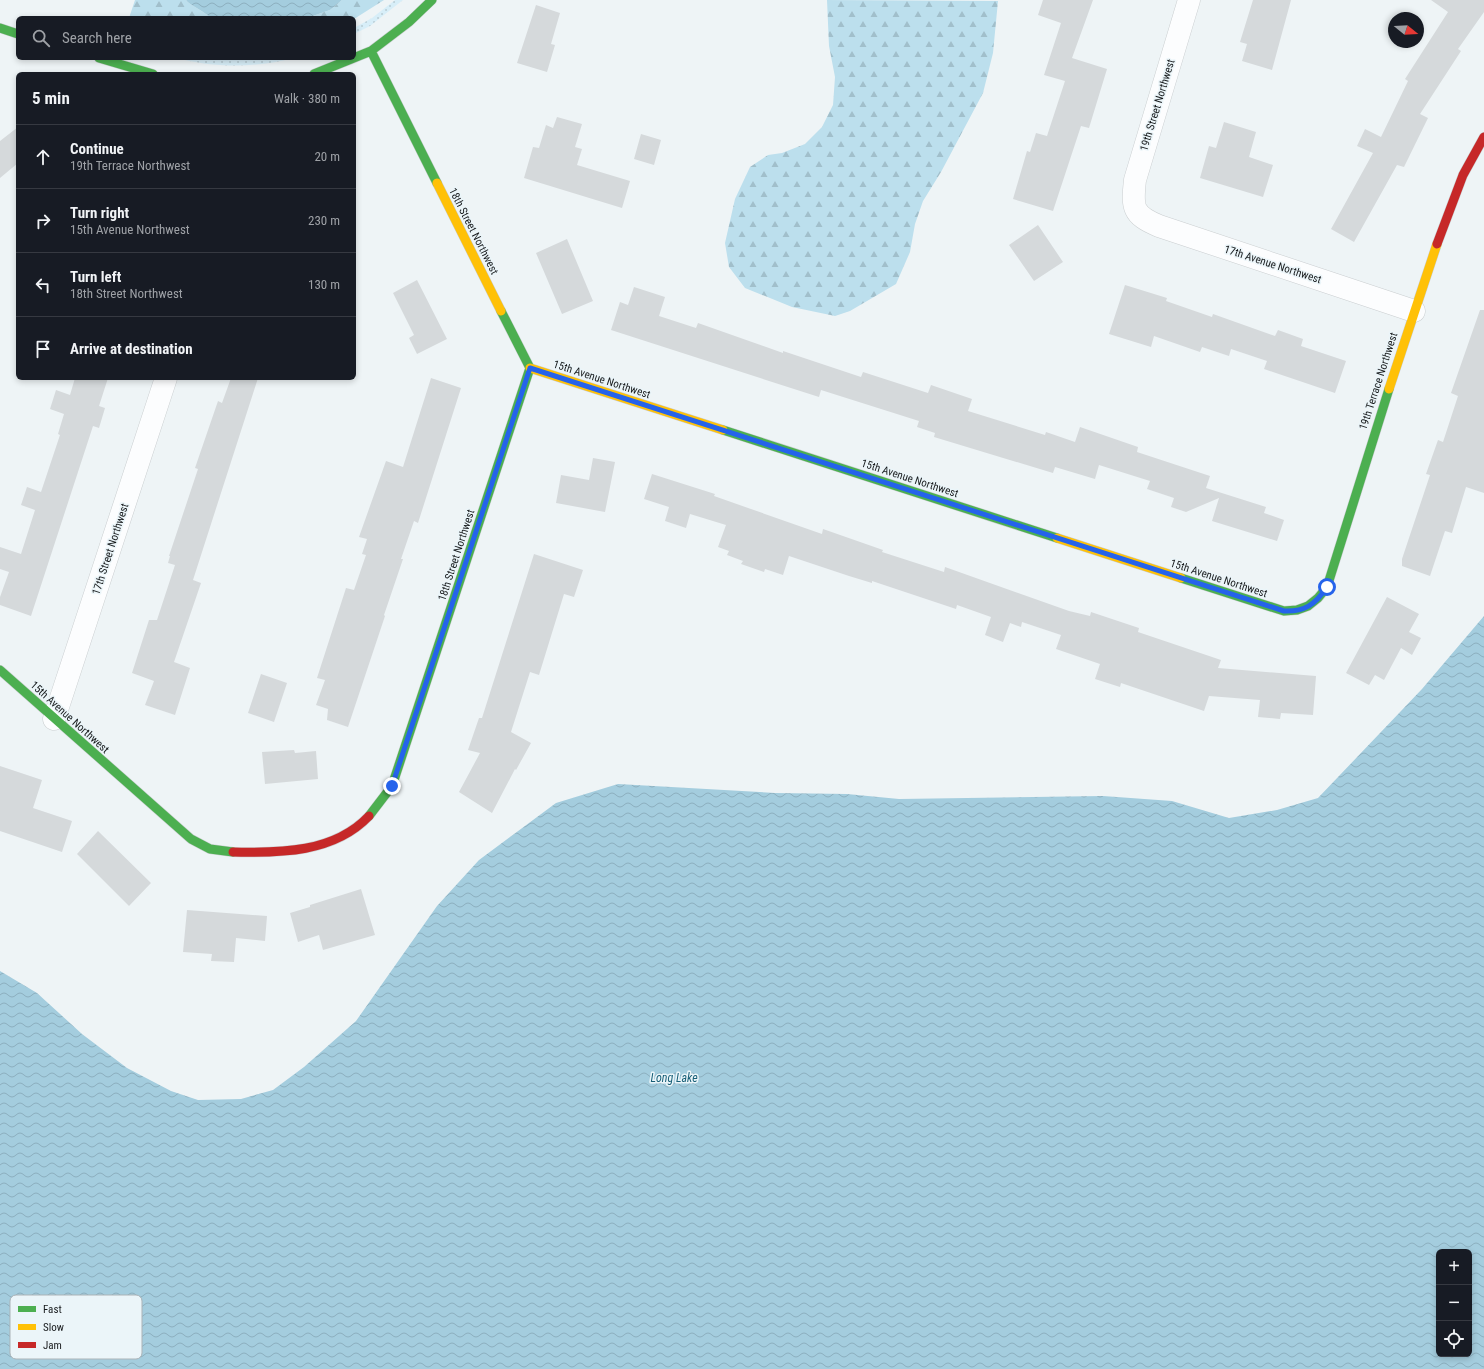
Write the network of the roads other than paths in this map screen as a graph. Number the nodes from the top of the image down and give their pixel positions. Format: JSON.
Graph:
{"nodes":[{"id":1,"x":432,"y":0,"type":"edge"},
{"id":2,"x":1189,"y":0,"type":"edge"},
{"id":3,"x":0,"y":28,"type":"edge"},
{"id":4,"x":16,"y":33,"type":"edge"},
{"id":5,"x":371,"y":51,"type":"junction"},
{"id":6,"x":356,"y":57,"type":"edge"},
{"id":7,"x":106,"y":60,"type":"edge"},
{"id":8,"x":349,"y":60,"type":"edge"},
{"id":9,"x":146,"y":72,"type":"edge"},
{"id":10,"x":319,"y":72,"type":"edge"},
{"id":11,"x":1484,"y":137,"type":"edge"},
{"id":12,"x":1135,"y":211,"type":"joint"},
{"id":13,"x":1414,"y":311,"type":"junction"},
{"id":14,"x":530,"y":368,"type":"junction"},
{"id":15,"x":165,"y":380,"type":"edge"},
{"id":16,"x":1284,"y":611,"type":"joint"},
{"id":17,"x":0,"y":670,"type":"edge"},
{"id":18,"x":54,"y":719,"type":"junction"},
{"id":19,"x":125,"y":782,"type":"joint"}],
"edges":[{"from":1,"to":5,"type":"street"},
{"from":2,"to":12,"type":"street","name":"19th Street Northwest"},
{"from":3,"to":4,"type":"street"},
{"from":5,"to":6,"type":"street"},
{"from":5,"to":14,"type":"street","name":"18th Street Northwest"},
{"from":7,"to":9,"type":"street"},
{"from":8,"to":10,"type":"street"},
{"from":11,"to":13,"type":"street","name":"19th Terrace Northwest"},
{"from":12,"to":13,"type":"street","name":"17th Avenue Northwest"},
{"from":13,"to":16,"type":"street","name":"19th Terrace Northwest"},
{"from":14,"to":16,"type":"street","name":"15th Avenue Northwest"},
{"from":14,"to":19,"type":"street","name":"18th Street Northwest"},
{"from":15,"to":18,"type":"street","name":"17th Street Northwest"},
{"from":17,"to":18,"type":"street","name":"15th Avenue Northwest"},
{"from":18,"to":19,"type":"street","name":"15th Avenue Northwest"}]}
